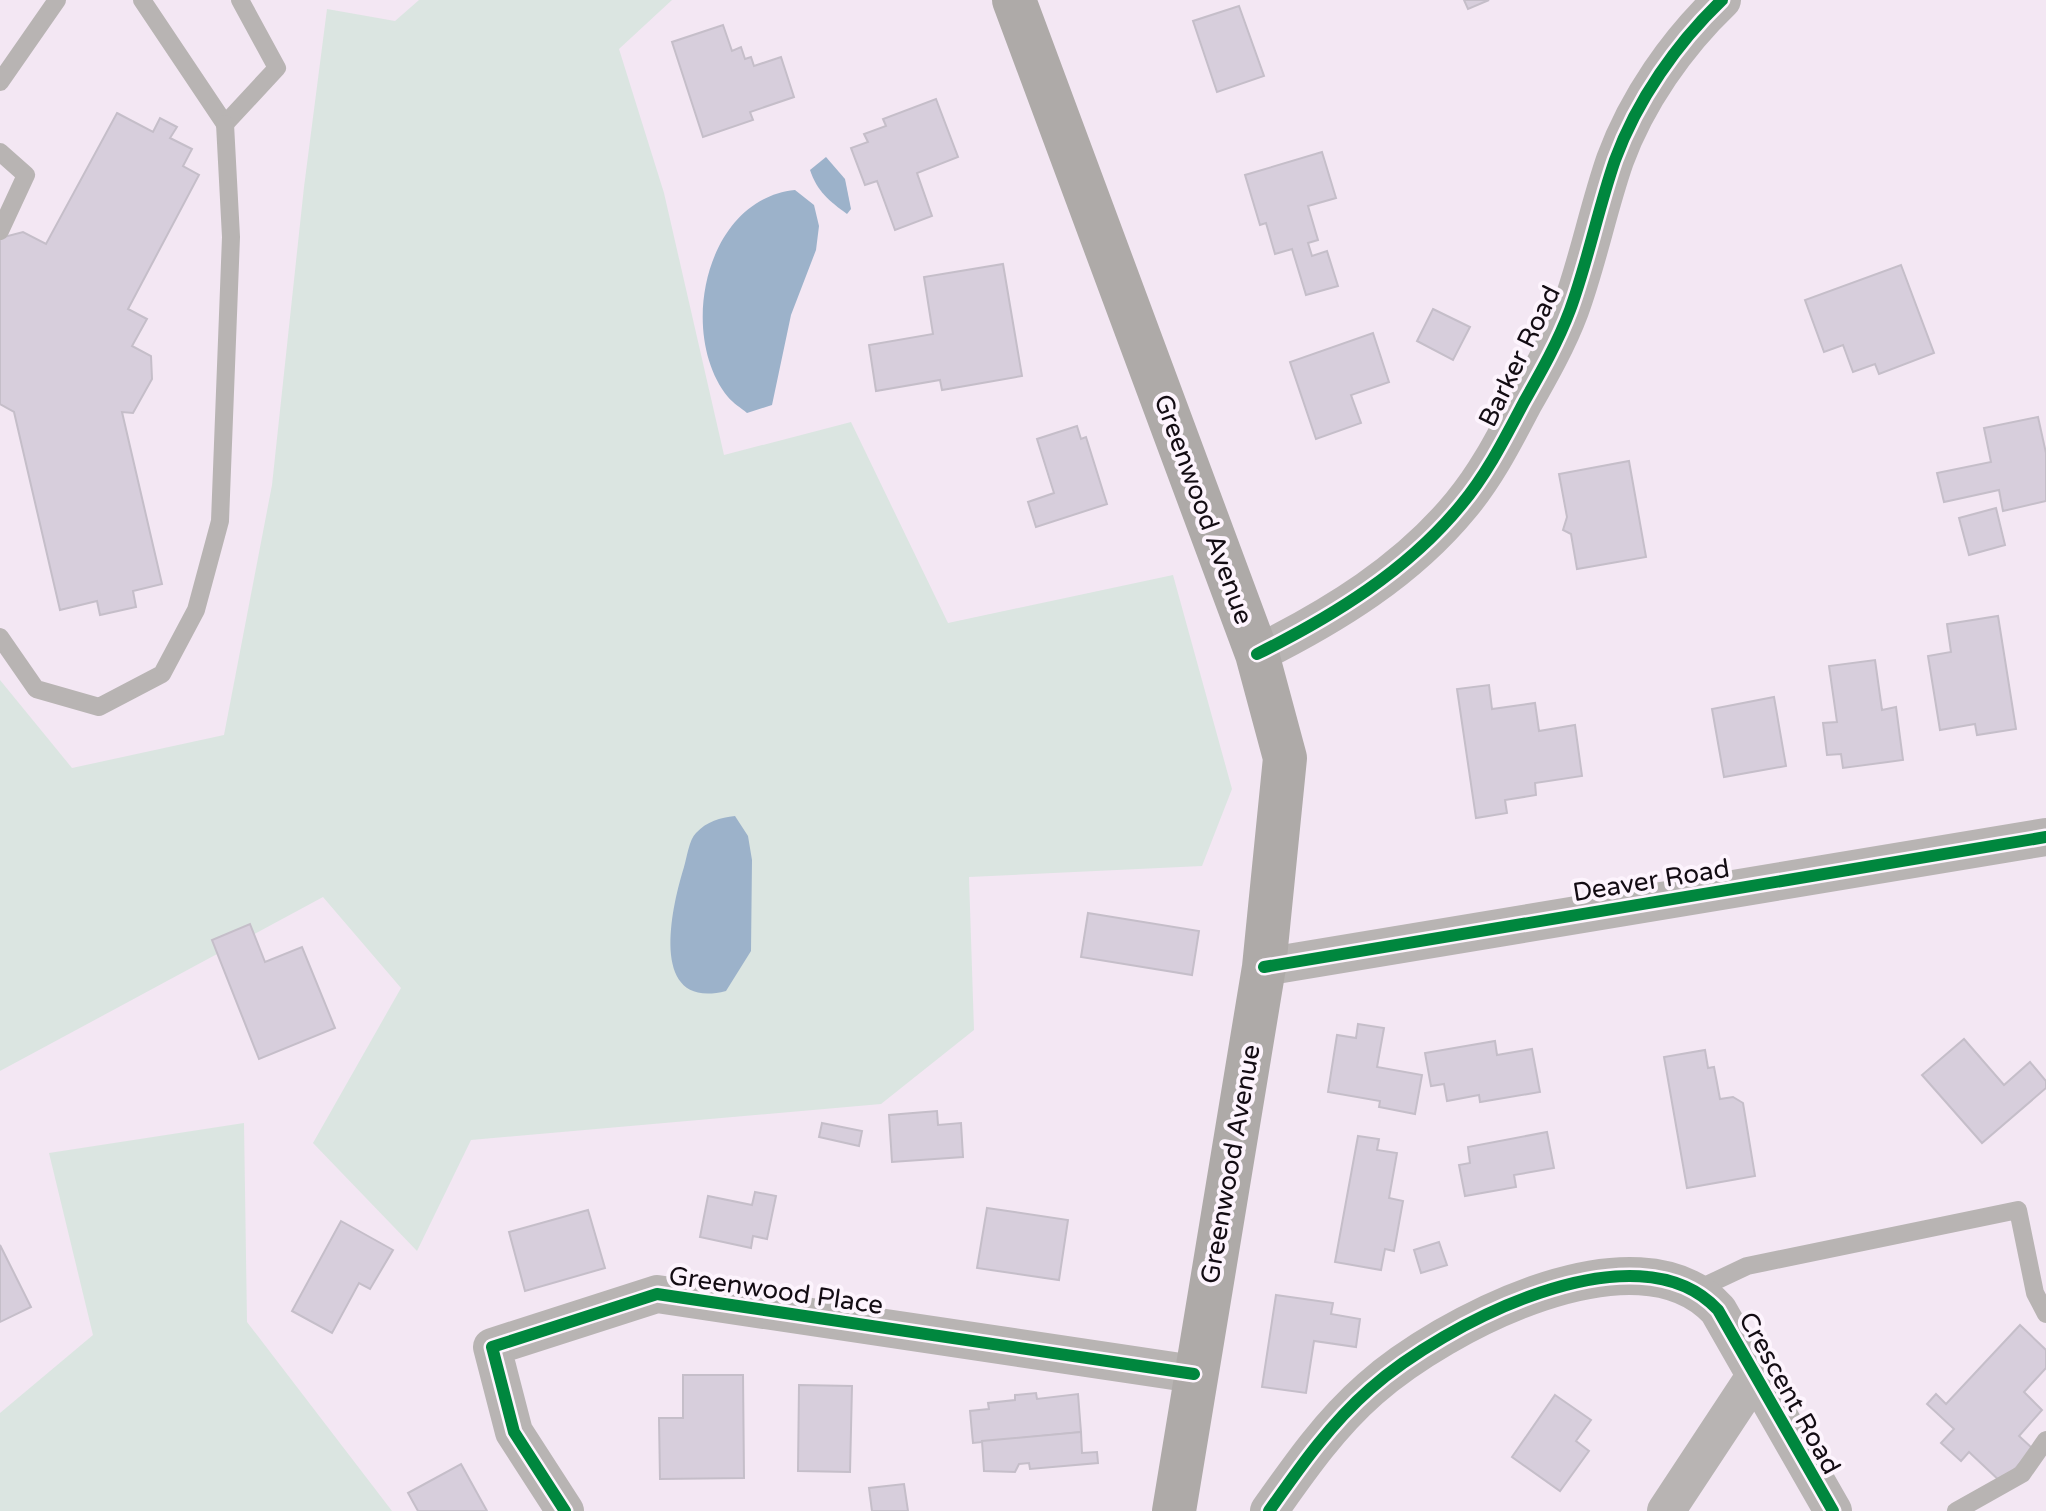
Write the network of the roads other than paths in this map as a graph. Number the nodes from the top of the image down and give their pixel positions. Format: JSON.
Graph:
{"nodes":[{"id":1,"x":57,"y":0,"type":"edge"},
{"id":2,"x":142,"y":0,"type":"edge"},
{"id":3,"x":240,"y":0,"type":"edge"},
{"id":4,"x":1014,"y":0,"type":"edge"},
{"id":5,"x":1722,"y":0,"type":"edge"},
{"id":6,"x":0,"y":82,"type":"edge"},
{"id":7,"x":225,"y":124,"type":"junction"},
{"id":8,"x":0,"y":152,"type":"edge"},
{"id":9,"x":0,"y":231,"type":"edge"},
{"id":10,"x":0,"y":637,"type":"edge"},
{"id":11,"x":1257,"y":654,"type":"junction"},
{"id":12,"x":2046,"y":837,"type":"edge"},
{"id":13,"x":1264,"y":967,"type":"junction"},
{"id":14,"x":1696,"y":1290,"type":"junction"},
{"id":15,"x":2046,"y":1314,"type":"edge"},
{"id":16,"x":1194,"y":1374,"type":"junction"},
{"id":17,"x":1755,"y":1376,"type":"junction"},
{"id":18,"x":2046,"y":1440,"type":"edge"},
{"id":19,"x":565,"y":1511,"type":"edge"},
{"id":20,"x":1174,"y":1511,"type":"edge"},
{"id":21,"x":1269,"y":1511,"type":"edge"},
{"id":22,"x":1666,"y":1511,"type":"edge"},
{"id":23,"x":1833,"y":1511,"type":"edge"},
{"id":24,"x":1956,"y":1511,"type":"edge"}],
"edges":[{"from":1,"to":6,"type":"lane"},
{"from":2,"to":7,"type":"lane"},
{"from":3,"to":7,"type":"lane"},
{"from":4,"to":11,"type":"main road","name":"Greenwood Avenue"},
{"from":5,"to":11,"type":"street","name":"Barker Road"},
{"from":7,"to":10,"type":"lane"},
{"from":8,"to":9,"type":"lane"},
{"from":11,"to":13,"type":"main road","name":"Greenwood Avenue"},
{"from":12,"to":13,"type":"street","name":"Deaver Road"},
{"from":13,"to":16,"type":"main road","name":"Greenwood Avenue"},
{"from":14,"to":15,"type":"lane"},
{"from":14,"to":17,"type":"street","name":"Crescent Road"},
{"from":14,"to":21,"type":"street","name":"Crescent Road"},
{"from":16,"to":19,"type":"street","name":"Greenwood Place"},
{"from":16,"to":20,"type":"main road","name":"Greenwood Avenue"},
{"from":17,"to":22,"type":"street"},
{"from":17,"to":23,"type":"street","name":"Crescent Road"},
{"from":18,"to":24,"type":"lane"}]}
